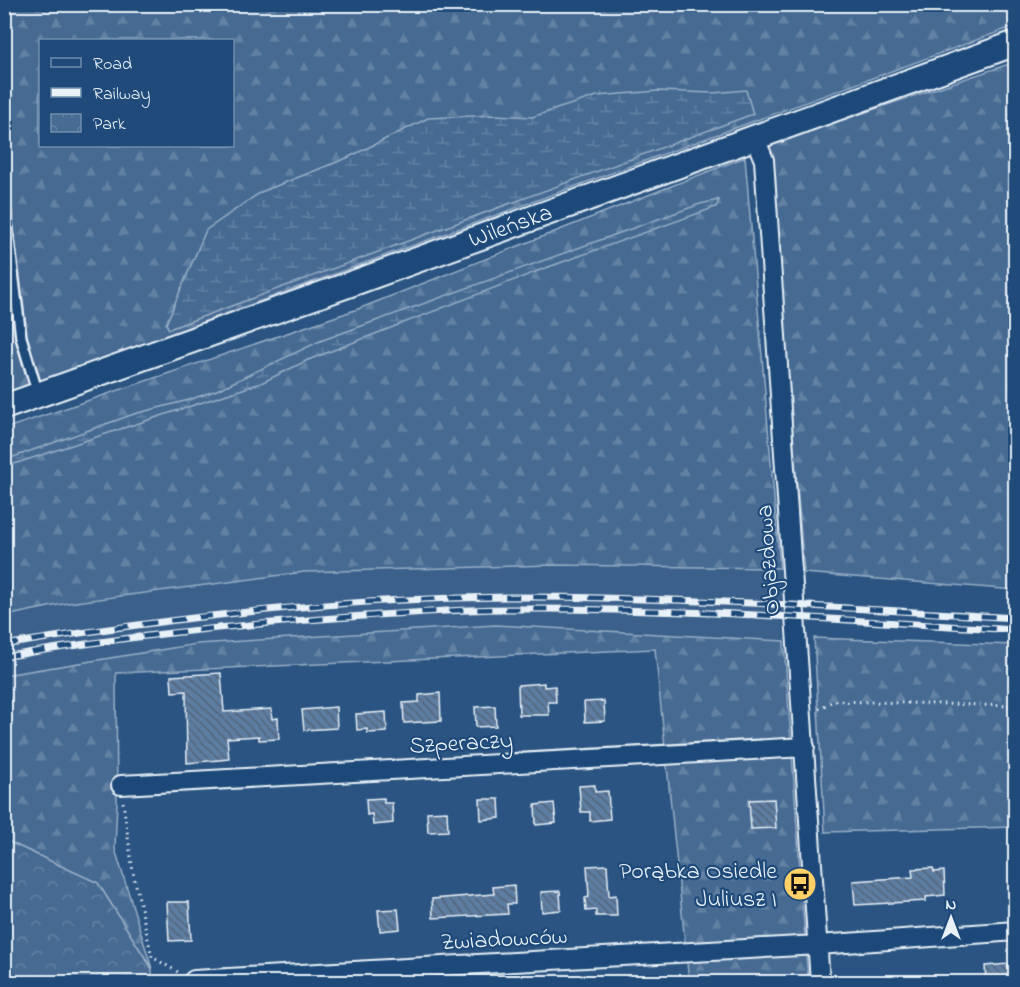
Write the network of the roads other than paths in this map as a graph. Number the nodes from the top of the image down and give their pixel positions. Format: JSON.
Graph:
{"nodes":[{"id":1,"x":1016,"y":43,"type":"edge"},
{"id":2,"x":754,"y":136,"type":"junction"},
{"id":3,"x":4,"y":199,"type":"edge"},
{"id":4,"x":38,"y":394,"type":"junction"},
{"id":5,"x":4,"y":407,"type":"edge"},
{"id":6,"x":805,"y":747,"type":"junction"},
{"id":7,"x":121,"y":785,"type":"road end"},
{"id":8,"x":1016,"y":931,"type":"edge"},
{"id":9,"x":818,"y":945,"type":"junction"},
{"id":10,"x":193,"y":981,"type":"edge"},
{"id":11,"x":820,"y":982,"type":"edge"}],
"edges":[{"from":1,"to":2,"type":"street","name":"Wileńska"},
{"from":2,"to":4,"type":"street","name":"Wileńska"},
{"from":2,"to":6,"type":"street","name":"Objazdowa"},
{"from":3,"to":4,"type":"lane"},
{"from":4,"to":5,"type":"street","name":"Wileńska"},
{"from":6,"to":7,"type":"street","name":"Szperaczy"},
{"from":6,"to":9,"type":"street","name":"Objazdowa"},
{"from":8,"to":9,"type":"street","name":"Zwiadowców"},
{"from":9,"to":10,"type":"street","name":"Zwiadowców"},
{"from":9,"to":11,"type":"street","name":"Objazdowa"}]}
